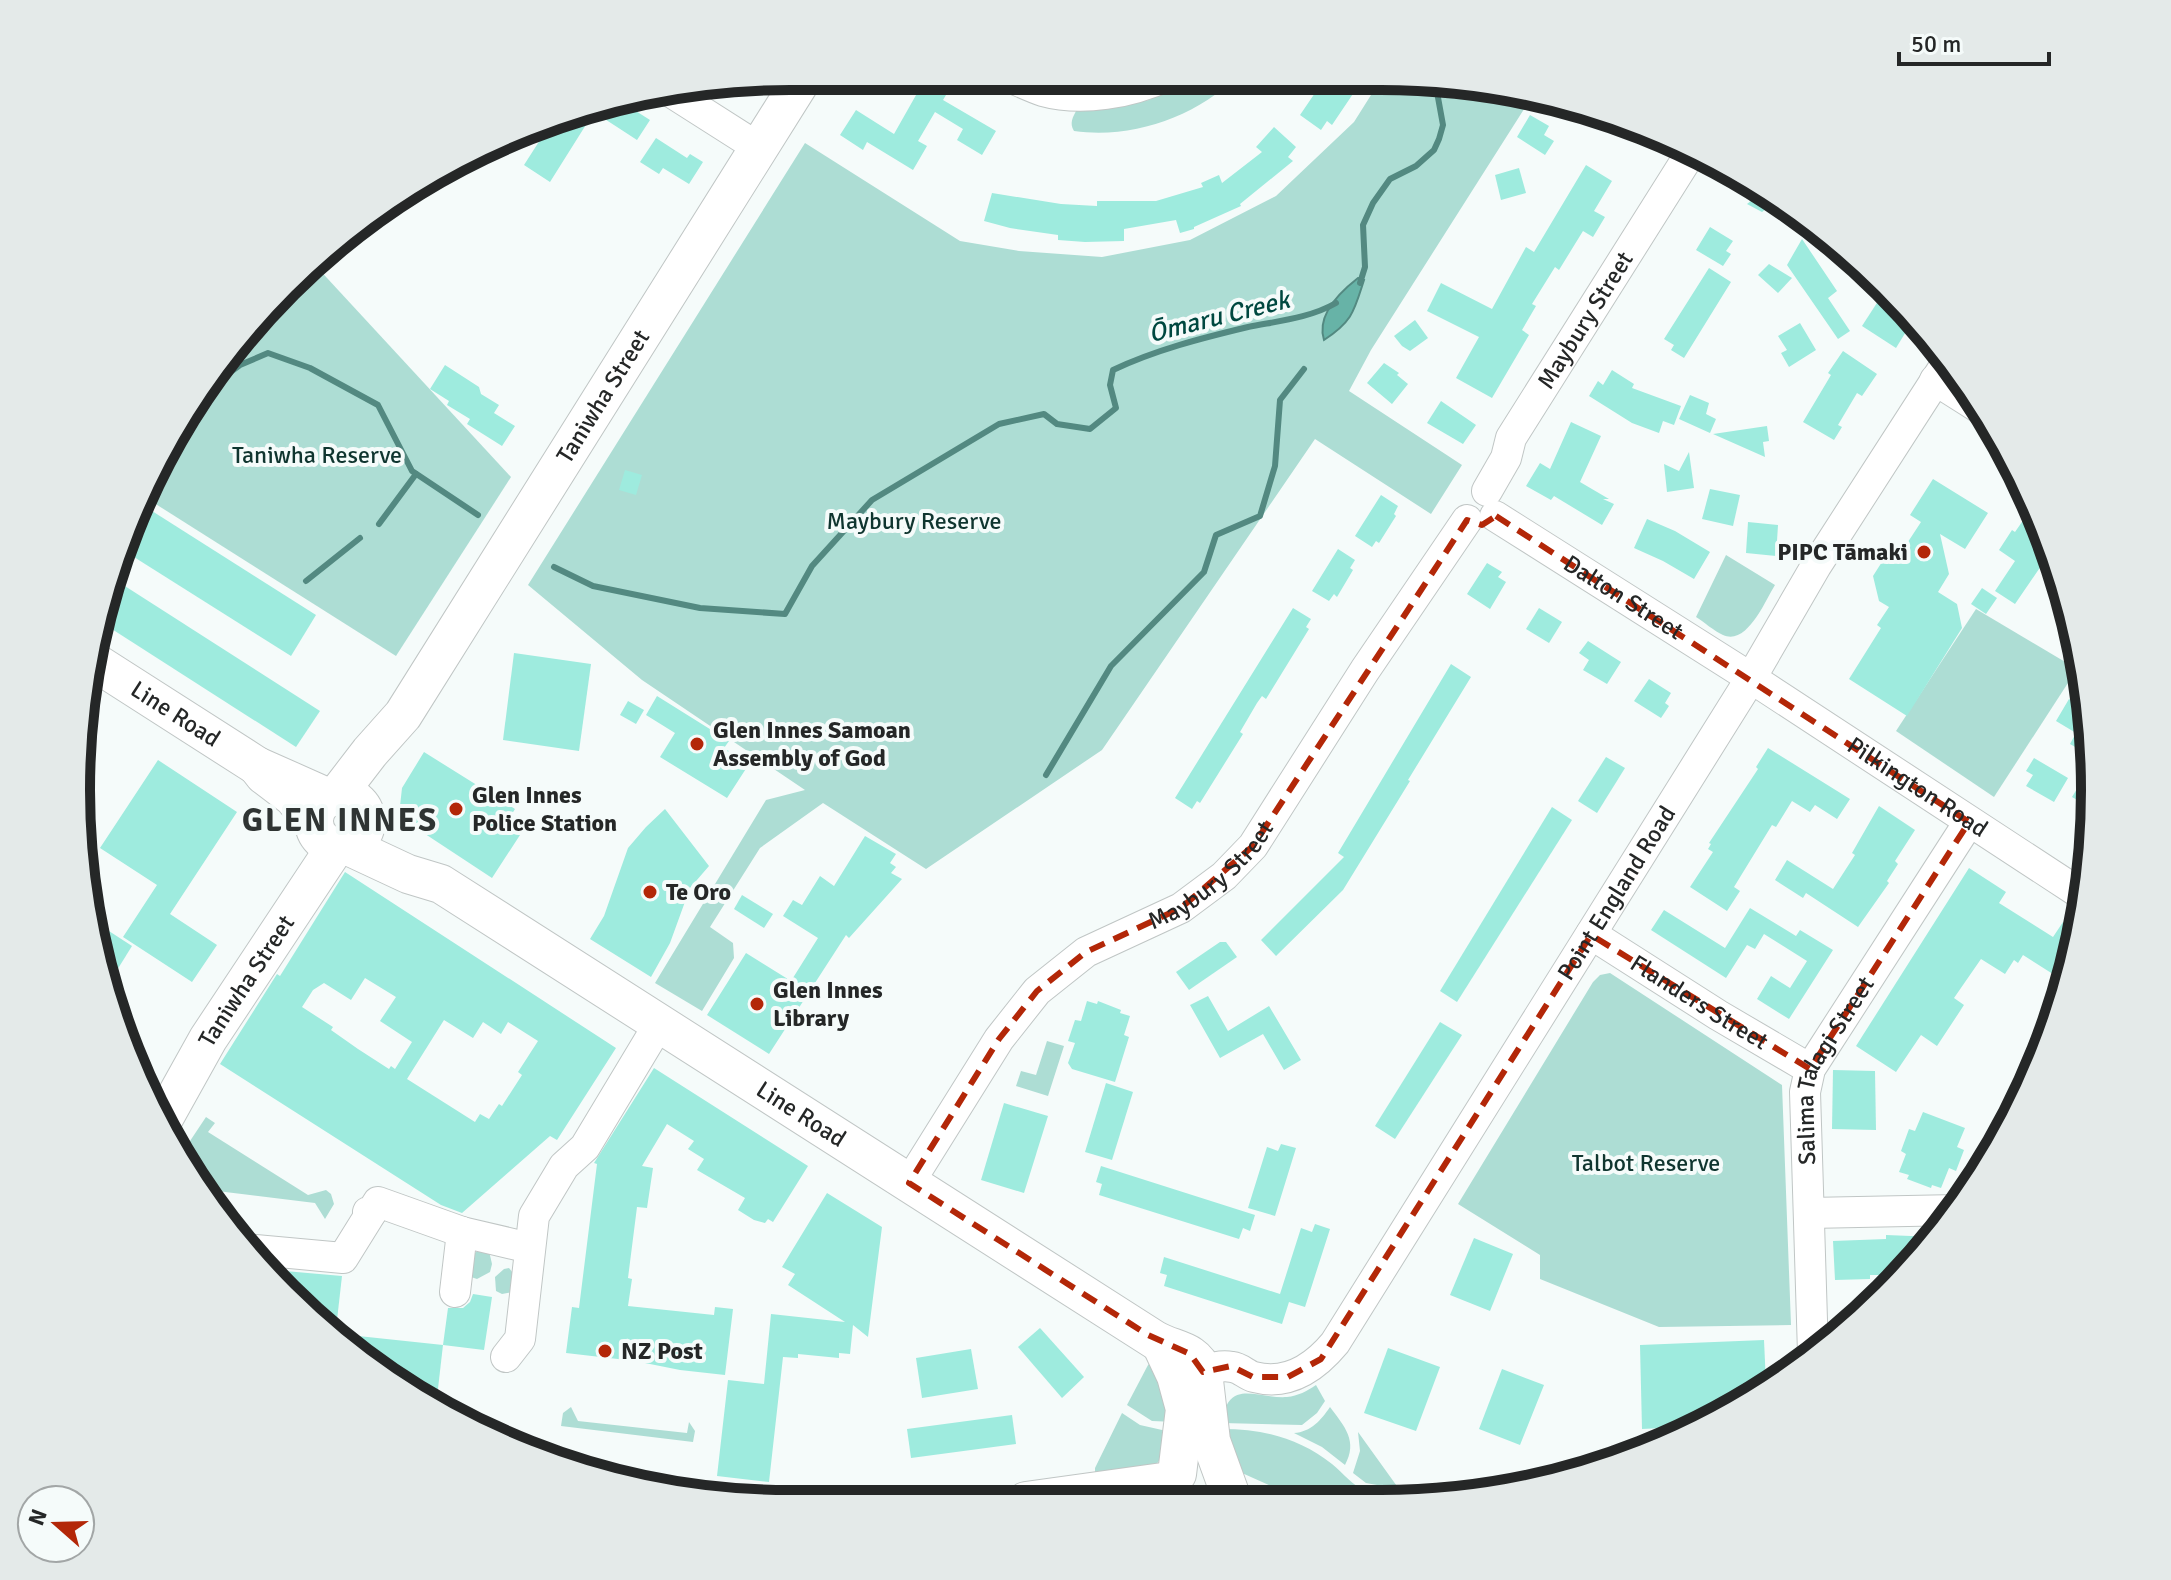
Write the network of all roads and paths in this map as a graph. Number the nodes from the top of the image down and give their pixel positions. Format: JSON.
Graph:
{"nodes":[{"id":1,"x":795,"y":90,"type":"edge"},
{"id":2,"x":1042,"y":90,"type":"edge"},
{"id":3,"x":1118,"y":90,"type":"edge"},
{"id":4,"x":681,"y":99,"type":"edge"},
{"id":5,"x":759,"y":148,"type":"junction"},
{"id":6,"x":1686,"y":160,"type":"edge"},
{"id":7,"x":1941,"y":370,"type":"edge"},
{"id":8,"x":1483,"y":509,"type":"junction"},
{"id":9,"x":101,"y":666,"type":"edge"},
{"id":10,"x":1751,"y":678,"type":"junction"},
{"id":11,"x":339,"y":822,"type":"junction"},
{"id":12,"x":1969,"y":822,"type":"junction"},
{"id":13,"x":2074,"y":889,"type":"edge"},
{"id":14,"x":1591,"y":934,"type":"junction"},
{"id":15,"x":650,"y":1039,"type":"dead end"},
{"id":16,"x":1810,"y":1069,"type":"junction"},
{"id":17,"x":156,"y":1088,"type":"edge"},
{"id":18,"x":168,"y":1111,"type":"edge"},
{"id":19,"x":909,"y":1183,"type":"junction"},
{"id":20,"x":1940,"y":1210,"type":"edge"},
{"id":21,"x":1809,"y":1213,"type":"junction"},
{"id":22,"x":462,"y":1232,"type":"junction"},
{"id":23,"x":530,"y":1248,"type":"junction"},
{"id":24,"x":263,"y":1251,"type":"edge"},
{"id":25,"x":455,"y":1292,"type":"dead end"},
{"id":26,"x":1813,"y":1340,"type":"edge"},
{"id":27,"x":1161,"y":1344,"type":"junction"},
{"id":28,"x":506,"y":1357,"type":"dead end"},
{"id":29,"x":1203,"y":1372,"type":"junction"},
{"id":30,"x":1253,"y":1377,"type":"junction"},
{"id":31,"x":1197,"y":1410,"type":"junction"},
{"id":32,"x":1169,"y":1485,"type":"edge"},
{"id":33,"x":1139,"y":1490,"type":"edge"},
{"id":34,"x":1231,"y":1490,"type":"edge"},
{"id":35,"x":1234,"y":1490,"type":"edge"}],
"edges":[{"from":1,"to":5,"type":"main road","name":"Taniwha Street"},
{"from":2,"to":3,"type":"street"},
{"from":4,"to":5,"type":"street"},
{"from":5,"to":11,"type":"main road","name":"Taniwha Street"},
{"from":6,"to":8,"type":"street","name":"Maybury Street"},
{"from":7,"to":10,"type":"street","name":"Point England Road"},
{"from":8,"to":10,"type":"street","name":"Dalton Street"},
{"from":8,"to":19,"type":"street","name":"Maybury Street"},
{"from":9,"to":11,"type":"main road","name":"Line Road"},
{"from":10,"to":12,"type":"street","name":"Pilkington Road"},
{"from":10,"to":14,"type":"street","name":"Point England Road"},
{"from":11,"to":17,"type":"main road","name":"Taniwha Street"},
{"from":11,"to":18,"type":"main road","name":"Taniwha Street"},
{"from":11,"to":19,"type":"main road","name":"Line Road"},
{"from":12,"to":13,"type":"street","name":"Pilkington Road"},
{"from":12,"to":16,"type":"street","name":"Salima Talagi Street"},
{"from":14,"to":16,"type":"street","name":"Flanders Street"},
{"from":14,"to":30,"type":"street","name":"Point England Road"},
{"from":15,"to":23,"type":"street"},
{"from":16,"to":21,"type":"street","name":"Salima Talagi Street"},
{"from":19,"to":27,"type":"main road","name":"Line Road"},
{"from":20,"to":21,"type":"street"},
{"from":21,"to":26,"type":"street","name":"Salima Talagi Street"},
{"from":22,"to":23,"type":"street"},
{"from":22,"to":24,"type":"street"},
{"from":22,"to":25,"type":"street"},
{"from":23,"to":28,"type":"street"},
{"from":27,"to":29,"type":"main road","name":"Line Road"},
{"from":27,"to":31,"type":"main road"},
{"from":29,"to":30,"type":"street","name":"Point England Road"},
{"from":29,"to":31,"type":"main road"},
{"from":30,"to":31,"type":"street","name":"Point England Road"},
{"from":31,"to":32,"type":"main road"},
{"from":31,"to":35,"type":"main road"},
{"from":32,"to":33,"type":"main road"},
{"from":32,"to":34,"type":"main road"}]}
